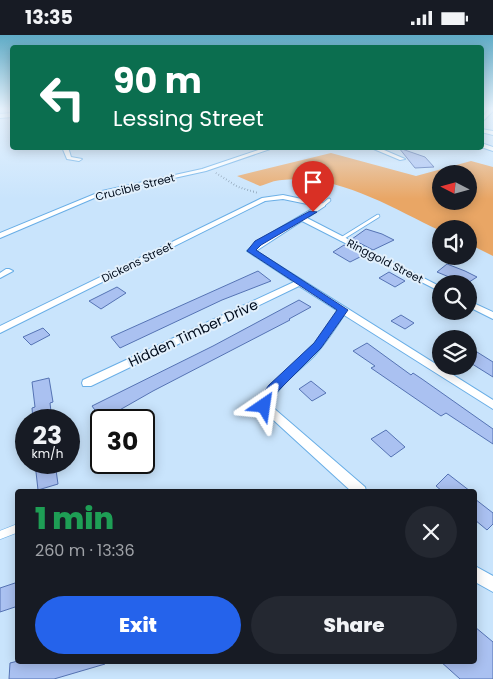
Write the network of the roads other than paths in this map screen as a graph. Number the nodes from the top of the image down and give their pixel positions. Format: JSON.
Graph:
{"nodes":[{"id":1,"x":66,"y":150,"type":"edge"},
{"id":2,"x":265,"y":150,"type":"edge"},
{"id":3,"x":379,"y":150,"type":"edge"},
{"id":4,"x":79,"y":159,"type":"dead end"},
{"id":5,"x":402,"y":159,"type":"dead end"},
{"id":6,"x":378,"y":216,"type":"dead end"},
{"id":7,"x":303,"y":219,"type":"junction"},
{"id":8,"x":0,"y":236,"type":"edge"},
{"id":9,"x":341,"y":239,"type":"junction"},
{"id":10,"x":10,"y":271,"type":"dead end"},
{"id":11,"x":0,"y":276,"type":"edge"},
{"id":12,"x":300,"y":282,"type":"junction"},
{"id":13,"x":432,"y":285,"type":"edge"},
{"id":14,"x":477,"y":308,"type":"edge"},
{"id":15,"x":343,"y":310,"type":"junction"},
{"id":16,"x":493,"y":316,"type":"edge"},
{"id":17,"x":0,"y":330,"type":"edge"},
{"id":18,"x":87,"y":383,"type":"dead end"},
{"id":19,"x":493,"y":405,"type":"edge"},
{"id":20,"x":358,"y":489,"type":"edge"},
{"id":21,"x":15,"y":529,"type":"edge"},
{"id":22,"x":0,"y":535,"type":"edge"},
{"id":23,"x":477,"y":574,"type":"edge"},
{"id":24,"x":493,"y":585,"type":"edge"}],
"edges":[{"from":1,"to":4,"type":"street"},
{"from":2,"to":8,"type":"street","name":"Crucible Street"},
{"from":3,"to":5,"type":"street"},
{"from":6,"to":9,"type":"lane"},
{"from":7,"to":9,"type":"street","name":"Ringgold Street"},
{"from":7,"to":12,"type":"street"},
{"from":7,"to":17,"type":"street","name":"Dickens Street"},
{"from":9,"to":13,"type":"street","name":"Ringgold Street"},
{"from":10,"to":11,"type":"street"},
{"from":12,"to":15,"type":"street"},
{"from":12,"to":18,"type":"street","name":"Hidden Timber Drive"},
{"from":14,"to":16,"type":"street"},
{"from":15,"to":19,"type":"street"},
{"from":15,"to":20,"type":"street"},
{"from":21,"to":22,"type":"lane"},
{"from":23,"to":24,"type":"street"}]}
